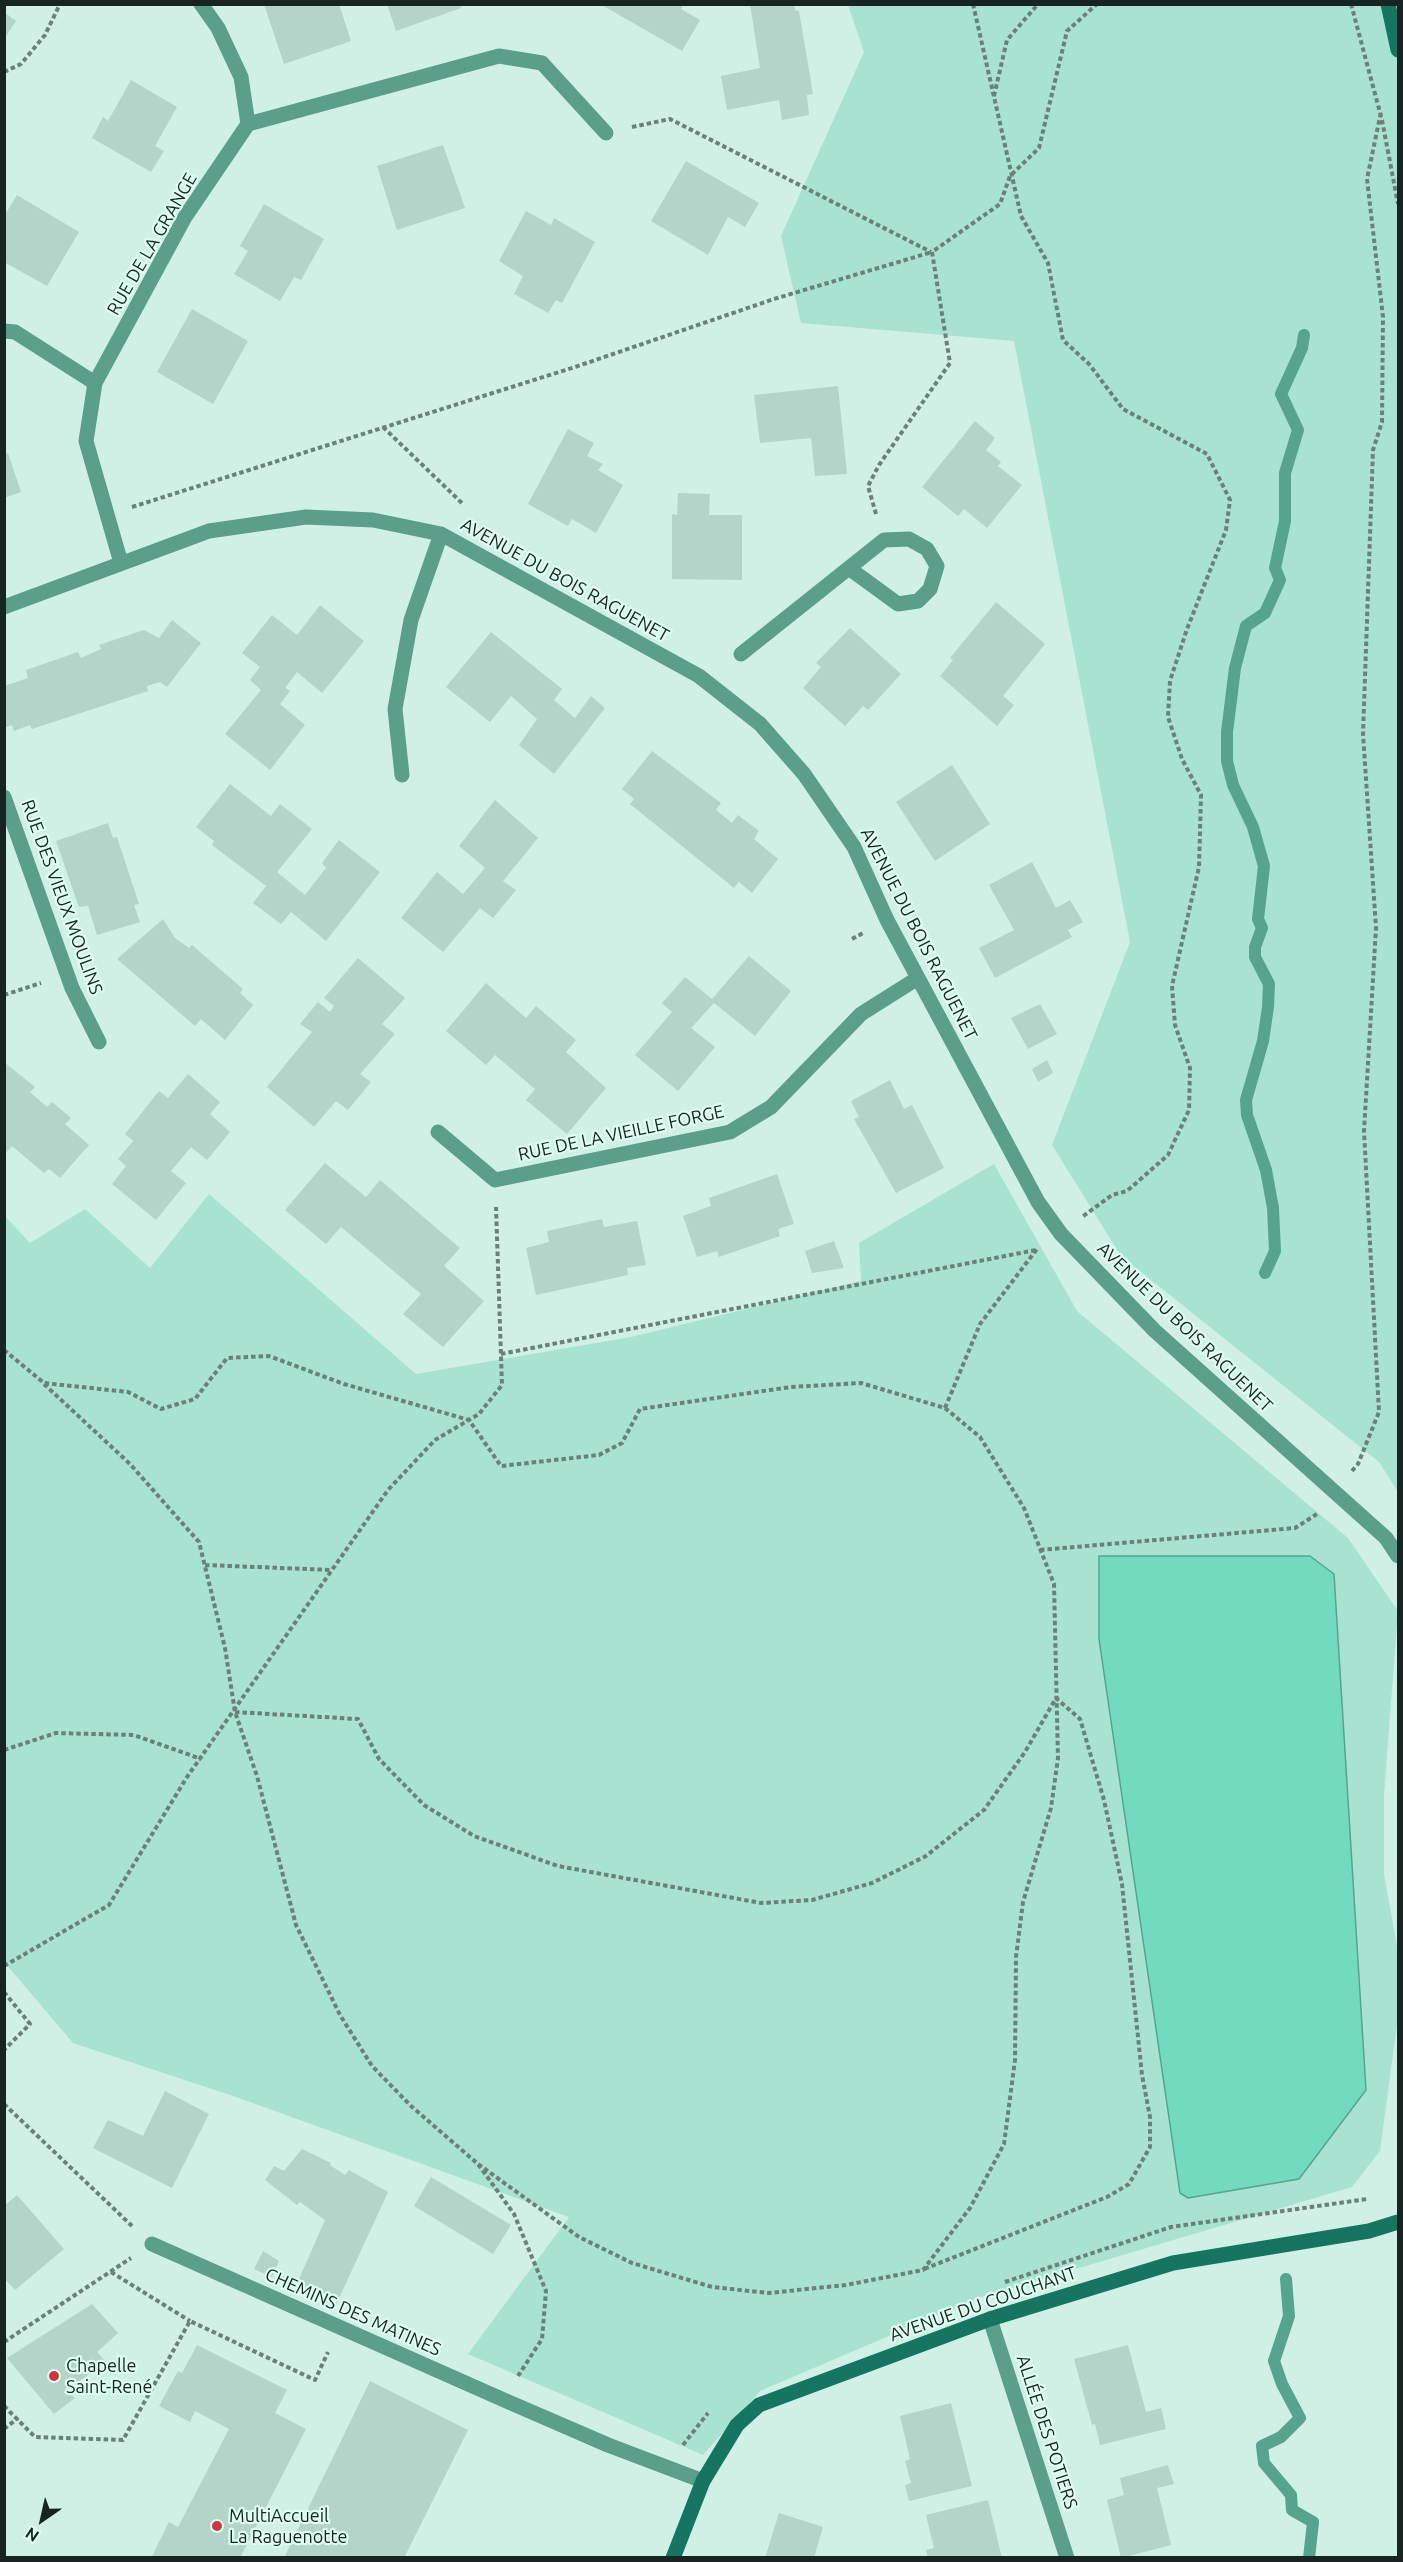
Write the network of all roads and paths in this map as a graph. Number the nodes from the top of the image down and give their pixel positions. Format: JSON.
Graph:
{"nodes":[{"id":1,"x":60,"y":4,"type":"edge"},
{"id":2,"x":201,"y":4,"type":"edge"},
{"id":3,"x":973,"y":4,"type":"edge"},
{"id":4,"x":1038,"y":4,"type":"edge"},
{"id":5,"x":1097,"y":4,"type":"edge"},
{"id":6,"x":1351,"y":4,"type":"edge"},
{"id":7,"x":1388,"y":4,"type":"edge"},
{"id":8,"x":1398,"y":50,"type":"edge"},
{"id":9,"x":4,"y":72,"type":"edge"},
{"id":10,"x":993,"y":97,"type":"junction"},
{"id":11,"x":1381,"y":112,"type":"junction"},
{"id":12,"x":248,"y":124,"type":"junction"},
{"id":13,"x":606,"y":133,"type":"joint"},
{"id":14,"x":1010,"y":176,"type":"junction"},
{"id":15,"x":1398,"y":204,"type":"edge"},
{"id":16,"x":932,"y":252,"type":"junction"},
{"id":17,"x":4,"y":331,"type":"edge"},
{"id":18,"x":94,"y":383,"type":"junction"},
{"id":19,"x":383,"y":427,"type":"junction"},
{"id":20,"x":464,"y":505,"type":"dead end"},
{"id":21,"x":107,"y":516,"type":"junction"},
{"id":22,"x":441,"y":534,"type":"junction"},
{"id":23,"x":884,"y":540,"type":"junction"},
{"id":24,"x":121,"y":563,"type":"junction"},
{"id":25,"x":850,"y":569,"type":"junction"},
{"id":26,"x":4,"y":607,"type":"edge"},
{"id":27,"x":741,"y":654,"type":"dead end"},
{"id":28,"x":402,"y":775,"type":"dead end"},
{"id":29,"x":4,"y":797,"type":"edge"},
{"id":30,"x":67,"y":974,"type":"junction"},
{"id":31,"x":918,"y":978,"type":"junction"},
{"id":32,"x":4,"y":995,"type":"edge"},
{"id":33,"x":99,"y":1042,"type":"dead end"},
{"id":34,"x":438,"y":1132,"type":"dead end"},
{"id":35,"x":495,"y":1180,"type":"junction"},
{"id":36,"x":1084,"y":1215,"type":"dead end"},
{"id":37,"x":4,"y":1350,"type":"edge"},
{"id":38,"x":501,"y":1354,"type":"junction"},
{"id":39,"x":44,"y":1383,"type":"junction"},
{"id":40,"x":945,"y":1408,"type":"junction"},
{"id":41,"x":469,"y":1420,"type":"junction"},
{"id":42,"x":1336,"y":1492,"type":"junction"},
{"id":43,"x":1314,"y":1518,"type":"dead end"},
{"id":44,"x":1040,"y":1550,"type":"junction"},
{"id":45,"x":1398,"y":1556,"type":"edge"},
{"id":46,"x":205,"y":1565,"type":"junction"},
{"id":47,"x":333,"y":1570,"type":"junction"},
{"id":48,"x":1056,"y":1698,"type":"junction"},
{"id":49,"x":235,"y":1712,"type":"junction"},
{"id":50,"x":4,"y":1750,"type":"edge"},
{"id":51,"x":201,"y":1759,"type":"junction"},
{"id":52,"x":4,"y":1966,"type":"edge"},
{"id":53,"x":4,"y":1992,"type":"edge"},
{"id":54,"x":4,"y":2050,"type":"edge"},
{"id":55,"x":4,"y":2104,"type":"edge"},
{"id":56,"x":478,"y":2164,"type":"junction"},
{"id":57,"x":1398,"y":2222,"type":"edge"},
{"id":58,"x":152,"y":2244,"type":"junction"},
{"id":59,"x":923,"y":2270,"type":"junction"},
{"id":60,"x":111,"y":2272,"type":"junction"},
{"id":61,"x":990,"y":2319,"type":"junction"},
{"id":62,"x":190,"y":2321,"type":"junction"},
{"id":63,"x":340,"y":2328,"type":"junction"},
{"id":64,"x":4,"y":2342,"type":"edge"},
{"id":65,"x":504,"y":2400,"type":"junction"},
{"id":66,"x":4,"y":2406,"type":"edge"},
{"id":67,"x":18,"y":2418,"type":"junction"},
{"id":68,"x":4,"y":2429,"type":"edge"},
{"id":69,"x":703,"y":2481,"type":"junction"},
{"id":70,"x":673,"y":2558,"type":"edge"},
{"id":71,"x":1067,"y":2558,"type":"edge"}],
"edges":[{"from":1,"to":9,"type":"path"},
{"from":2,"to":12,"type":"street"},
{"from":3,"to":10,"type":"path"},
{"from":4,"to":10,"type":"path"},
{"from":5,"to":14,"type":"path"},
{"from":6,"to":11,"type":"path"},
{"from":7,"to":8,"type":"street"},
{"from":10,"to":14,"type":"path"},
{"from":11,"to":15,"type":"path"},
{"from":11,"to":42,"type":"path"},
{"from":12,"to":13,"type":"street"},
{"from":12,"to":18,"type":"street","name":"RUE DE LA GRANGE"},
{"from":13,"to":16,"type":"path"},
{"from":14,"to":16,"type":"path"},
{"from":14,"to":36,"type":"path"},
{"from":16,"to":19,"type":"path"},
{"from":16,"to":23,"type":"path"},
{"from":17,"to":18,"type":"street"},
{"from":18,"to":21,"type":"street","name":"RUE DE LA GRANGE"},
{"from":19,"to":20,"type":"path"},
{"from":19,"to":21,"type":"path"},
{"from":21,"to":24,"type":"street","name":"RUE DE LA GRANGE"},
{"from":22,"to":24,"type":"street","name":"AVENUE DU BOIS RAGUENET"},
{"from":22,"to":28,"type":"street"},
{"from":22,"to":31,"type":"street","name":"AVENUE DU BOIS RAGUENET"},
{"from":23,"to":25,"type":"street"},
{"from":23,"to":25,"type":"street"},
{"from":24,"to":26,"type":"street","name":"AVENUE DU BOIS RAGUENET"},
{"from":25,"to":27,"type":"street"},
{"from":29,"to":30,"type":"street","name":"RUE DES VIEUX MOULINS"},
{"from":30,"to":32,"type":"path"},
{"from":30,"to":33,"type":"street","name":"RUE DES VIEUX MOULINS"},
{"from":31,"to":35,"type":"street","name":"RUE DE LA VIEILLE FORGE"},
{"from":31,"to":42,"type":"street","name":"AVENUE DU BOIS RAGUENET"},
{"from":34,"to":35,"type":"street"},
{"from":35,"to":38,"type":"path"},
{"from":37,"to":39,"type":"path"},
{"from":38,"to":40,"type":"path"},
{"from":38,"to":41,"type":"path"},
{"from":39,"to":41,"type":"path"},
{"from":39,"to":46,"type":"path"},
{"from":40,"to":41,"type":"path"},
{"from":40,"to":44,"type":"path"},
{"from":41,"to":47,"type":"path"},
{"from":42,"to":45,"type":"street","name":"AVENUE DU BOIS RAGUENET"},
{"from":43,"to":44,"type":"path"},
{"from":44,"to":48,"type":"path"},
{"from":46,"to":47,"type":"path"},
{"from":46,"to":49,"type":"path"},
{"from":47,"to":49,"type":"path"},
{"from":48,"to":49,"type":"path"},
{"from":48,"to":59,"type":"path"},
{"from":48,"to":59,"type":"path"},
{"from":49,"to":51,"type":"path"},
{"from":49,"to":56,"type":"path"},
{"from":50,"to":51,"type":"path"},
{"from":51,"to":52,"type":"path"},
{"from":53,"to":54,"type":"path"},
{"from":55,"to":58,"type":"path"},
{"from":56,"to":59,"type":"path"},
{"from":56,"to":65,"type":"path"},
{"from":57,"to":61,"type":"street","name":"AVENUE DU COUCHANT"},
{"from":58,"to":60,"type":"path"},
{"from":58,"to":63,"type":"street","name":"CHEMINS DES MATINES"},
{"from":60,"to":62,"type":"path"},
{"from":60,"to":64,"type":"path"},
{"from":61,"to":69,"type":"street","name":"AVENUE DU COUCHANT"},
{"from":61,"to":71,"type":"street","name":"ALLÉE DES POTIERS"},
{"from":62,"to":63,"type":"path"},
{"from":62,"to":67,"type":"path"},
{"from":63,"to":65,"type":"street","name":"CHEMINS DES MATINES"},
{"from":65,"to":69,"type":"street","name":"CHEMINS DES MATINES"},
{"from":66,"to":67,"type":"path"},
{"from":67,"to":68,"type":"path"},
{"from":69,"to":70,"type":"street","name":"AVENUE DU COUCHANT"}]}
